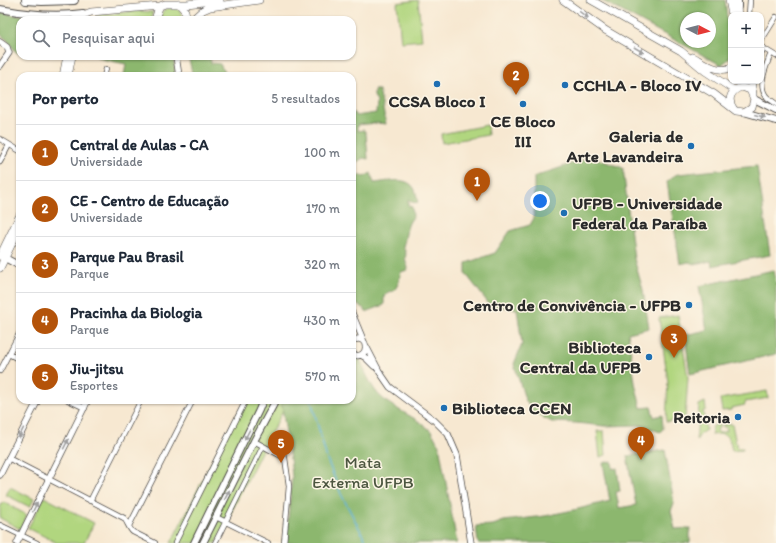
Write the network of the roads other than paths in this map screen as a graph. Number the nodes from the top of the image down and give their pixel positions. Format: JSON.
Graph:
{"nodes":[{"id":1,"x":26,"y":0,"type":"edge"},
{"id":2,"x":74,"y":0,"type":"edge"},
{"id":3,"x":220,"y":0,"type":"edge"},
{"id":4,"x":259,"y":0,"type":"edge"},
{"id":5,"x":563,"y":0,"type":"edge"},
{"id":6,"x":592,"y":0,"type":"edge"},
{"id":7,"x":729,"y":0,"type":"edge"},
{"id":8,"x":750,"y":0,"type":"edge"},
{"id":9,"x":179,"y":4,"type":"junction"},
{"id":10,"x":160,"y":6,"type":"junction"},
{"id":11,"x":0,"y":9,"type":"edge"},
{"id":12,"x":91,"y":12,"type":"junction"},
{"id":13,"x":731,"y":12,"type":"edge"},
{"id":14,"x":749,"y":12,"type":"edge"},
{"id":15,"x":62,"y":14,"type":"junction"},
{"id":16,"x":66,"y":16,"type":"edge"},
{"id":17,"x":81,"y":16,"type":"edge"},
{"id":18,"x":156,"y":16,"type":"edge"},
{"id":19,"x":186,"y":16,"type":"edge"},
{"id":20,"x":196,"y":16,"type":"edge"},
{"id":21,"x":776,"y":17,"type":"edge"},
{"id":22,"x":764,"y":36,"type":"edge"},
{"id":23,"x":0,"y":42,"type":"edge"},
{"id":24,"x":764,"y":49,"type":"edge"},
{"id":25,"x":681,"y":51,"type":"junction"},
{"id":26,"x":771,"y":53,"type":"junction"},
{"id":27,"x":776,"y":56,"type":"edge"},
{"id":28,"x":66,"y":60,"type":"edge"},
{"id":29,"x":71,"y":60,"type":"edge"},
{"id":30,"x":177,"y":60,"type":"edge"},
{"id":31,"x":179,"y":60,"type":"edge"},
{"id":32,"x":0,"y":66,"type":"edge"},
{"id":33,"x":178,"y":66,"type":"junction"},
{"id":34,"x":728,"y":68,"type":"edge"},
{"id":35,"x":106,"y":69,"type":"dead end"},
{"id":36,"x":64,"y":72,"type":"edge"},
{"id":37,"x":69,"y":72,"type":"edge"},
{"id":38,"x":105,"y":72,"type":"edge"},
{"id":39,"x":179,"y":72,"type":"edge"},
{"id":40,"x":752,"y":84,"type":"edge"},
{"id":41,"x":737,"y":86,"type":"edge"},
{"id":42,"x":754,"y":96,"type":"junction"},
{"id":43,"x":776,"y":104,"type":"edge"},
{"id":44,"x":733,"y":108,"type":"junction"},
{"id":45,"x":776,"y":110,"type":"edge"},
{"id":46,"x":744,"y":112,"type":"junction"},
{"id":47,"x":776,"y":121,"type":"edge"},
{"id":48,"x":0,"y":139,"type":"edge"},
{"id":49,"x":9,"y":145,"type":"junction"},
{"id":50,"x":16,"y":149,"type":"edge"},
{"id":51,"x":0,"y":162,"type":"edge"},
{"id":52,"x":16,"y":224,"type":"edge"},
{"id":53,"x":16,"y":233,"type":"edge"},
{"id":54,"x":1,"y":256,"type":"edge"},
{"id":55,"x":16,"y":264,"type":"edge"},
{"id":56,"x":0,"y":268,"type":"edge"},
{"id":57,"x":356,"y":322,"type":"joint"},
{"id":58,"x":356,"y":335,"type":"edge"},
{"id":59,"x":16,"y":340,"type":"edge"},
{"id":60,"x":356,"y":340,"type":"edge"},
{"id":61,"x":365,"y":344,"type":"junction"},
{"id":62,"x":9,"y":354,"type":"junction"},
{"id":63,"x":361,"y":355,"type":"junction"},
{"id":64,"x":356,"y":356,"type":"edge"},
{"id":65,"x":16,"y":358,"type":"edge"},
{"id":66,"x":1,"y":368,"type":"edge"},
{"id":67,"x":379,"y":371,"type":"junction"},
{"id":68,"x":36,"y":404,"type":"edge"},
{"id":69,"x":76,"y":404,"type":"edge"},
{"id":70,"x":86,"y":404,"type":"edge"},
{"id":71,"x":139,"y":404,"type":"edge"},
{"id":72,"x":191,"y":404,"type":"edge"},
{"id":73,"x":244,"y":404,"type":"edge"},
{"id":74,"x":261,"y":404,"type":"edge"},
{"id":75,"x":274,"y":404,"type":"edge"},
{"id":76,"x":84,"y":408,"type":"junction"},
{"id":77,"x":254,"y":441,"type":"junction"},
{"id":78,"x":263,"y":446,"type":"junction"},
{"id":79,"x":8,"y":458,"type":"junction"},
{"id":80,"x":2,"y":466,"type":"edge"},
{"id":81,"x":0,"y":475,"type":"edge"},
{"id":82,"x":227,"y":475,"type":"junction"},
{"id":83,"x":48,"y":479,"type":"junction"},
{"id":84,"x":235,"y":479,"type":"junction"},
{"id":85,"x":90,"y":501,"type":"junction"},
{"id":86,"x":216,"y":517,"type":"junction"},
{"id":87,"x":226,"y":522,"type":"junction"},
{"id":88,"x":0,"y":525,"type":"edge"},
{"id":89,"x":129,"y":526,"type":"junction"},
{"id":90,"x":21,"y":535,"type":"junction"},
{"id":91,"x":17,"y":543,"type":"edge"},
{"id":92,"x":37,"y":543,"type":"edge"},
{"id":93,"x":156,"y":543,"type":"edge"},
{"id":94,"x":175,"y":543,"type":"edge"},
{"id":95,"x":194,"y":543,"type":"edge"},
{"id":96,"x":203,"y":543,"type":"edge"},
{"id":97,"x":216,"y":543,"type":"edge"},
{"id":98,"x":267,"y":543,"type":"edge"},
{"id":99,"x":284,"y":543,"type":"edge"},
{"id":100,"x":471,"y":543,"type":"edge"}],
"edges":[{"from":1,"to":2,"type":"highway"},
{"from":3,"to":9,"type":"main road"},
{"from":4,"to":20,"type":"main road"},
{"from":5,"to":44,"type":"main road","one_way":true},
{"from":6,"to":25,"type":"main road"},
{"from":7,"to":13,"type":"main road"},
{"from":8,"to":14,"type":"street"},
{"from":9,"to":10,"type":"main road"},
{"from":9,"to":19,"type":"main road"},
{"from":10,"to":12,"type":"main road"},
{"from":10,"to":18,"type":"main road"},
{"from":11,"to":15,"type":"main road"},
{"from":12,"to":15,"type":"main road"},
{"from":12,"to":17,"type":"main road"},
{"from":15,"to":16,"type":"main road"},
{"from":21,"to":22,"type":"street"},
{"from":23,"to":32,"type":"street"},
{"from":24,"to":26,"type":"street"},
{"from":25,"to":34,"type":"main road"},
{"from":25,"to":41,"type":"main road"},
{"from":26,"to":27,"type":"street"},
{"from":26,"to":43,"type":"street"},
{"from":28,"to":36,"type":"main road"},
{"from":29,"to":37,"type":"main road"},
{"from":30,"to":33,"type":"street"},
{"from":31,"to":33,"type":"street"},
{"from":33,"to":39,"type":"street"},
{"from":35,"to":38,"type":"street"},
{"from":40,"to":42,"type":"main road"},
{"from":41,"to":42,"type":"main road"},
{"from":41,"to":44,"type":"main road"},
{"from":42,"to":45,"type":"main road"},
{"from":42,"to":46,"type":"main road"},
{"from":44,"to":46,"type":"main road"},
{"from":46,"to":47,"type":"main road","one_way":true},
{"from":48,"to":49,"type":"street"},
{"from":49,"to":50,"type":"street"},
{"from":49,"to":51,"type":"street"},
{"from":52,"to":54,"type":"main road"},
{"from":53,"to":54,"type":"main road"},
{"from":54,"to":55,"type":"main road"},
{"from":54,"to":56,"type":"main road"},
{"from":57,"to":58,"type":"street"},
{"from":57,"to":61,"type":"street"},
{"from":59,"to":62,"type":"street"},
{"from":60,"to":61,"type":"street"},
{"from":61,"to":63,"type":"street"},
{"from":61,"to":67,"type":"street"},
{"from":62,"to":65,"type":"street"},
{"from":62,"to":66,"type":"street"},
{"from":63,"to":64,"type":"street"},
{"from":63,"to":67,"type":"street"},
{"from":67,"to":100,"type":"street"},
{"from":68,"to":79,"type":"street","one_way":true},
{"from":69,"to":76,"type":"street"},
{"from":70,"to":76,"type":"street"},
{"from":71,"to":85,"type":"street"},
{"from":72,"to":89,"type":"street"},
{"from":73,"to":94,"type":"street"},
{"from":74,"to":82,"type":"main road","one_way":true},
{"from":75,"to":77,"type":"main road"},
{"from":83,"to":76,"type":"street","one_way":true},
{"from":77,"to":78,"type":"street"},
{"from":77,"to":84,"type":"main road"},
{"from":78,"to":87,"type":"street"},
{"from":78,"to":99,"type":"street"},
{"from":79,"to":80,"type":"street"},
{"from":79,"to":83,"type":"street"},
{"from":80,"to":81,"type":"street"},
{"from":82,"to":84,"type":"street"},
{"from":82,"to":95,"type":"main road"},
{"from":83,"to":85,"type":"street"},
{"from":90,"to":83,"type":"street","one_way":true},
{"from":86,"to":84,"type":"main road","one_way":true},
{"from":85,"to":89,"type":"street"},
{"from":86,"to":87,"type":"street"},
{"from":86,"to":96,"type":"main road"},
{"from":87,"to":97,"type":"street"},
{"from":87,"to":98,"type":"street"},
{"from":88,"to":90,"type":"street"},
{"from":89,"to":93,"type":"street"},
{"from":90,"to":91,"type":"street"},
{"from":90,"to":92,"type":"street"}]}
